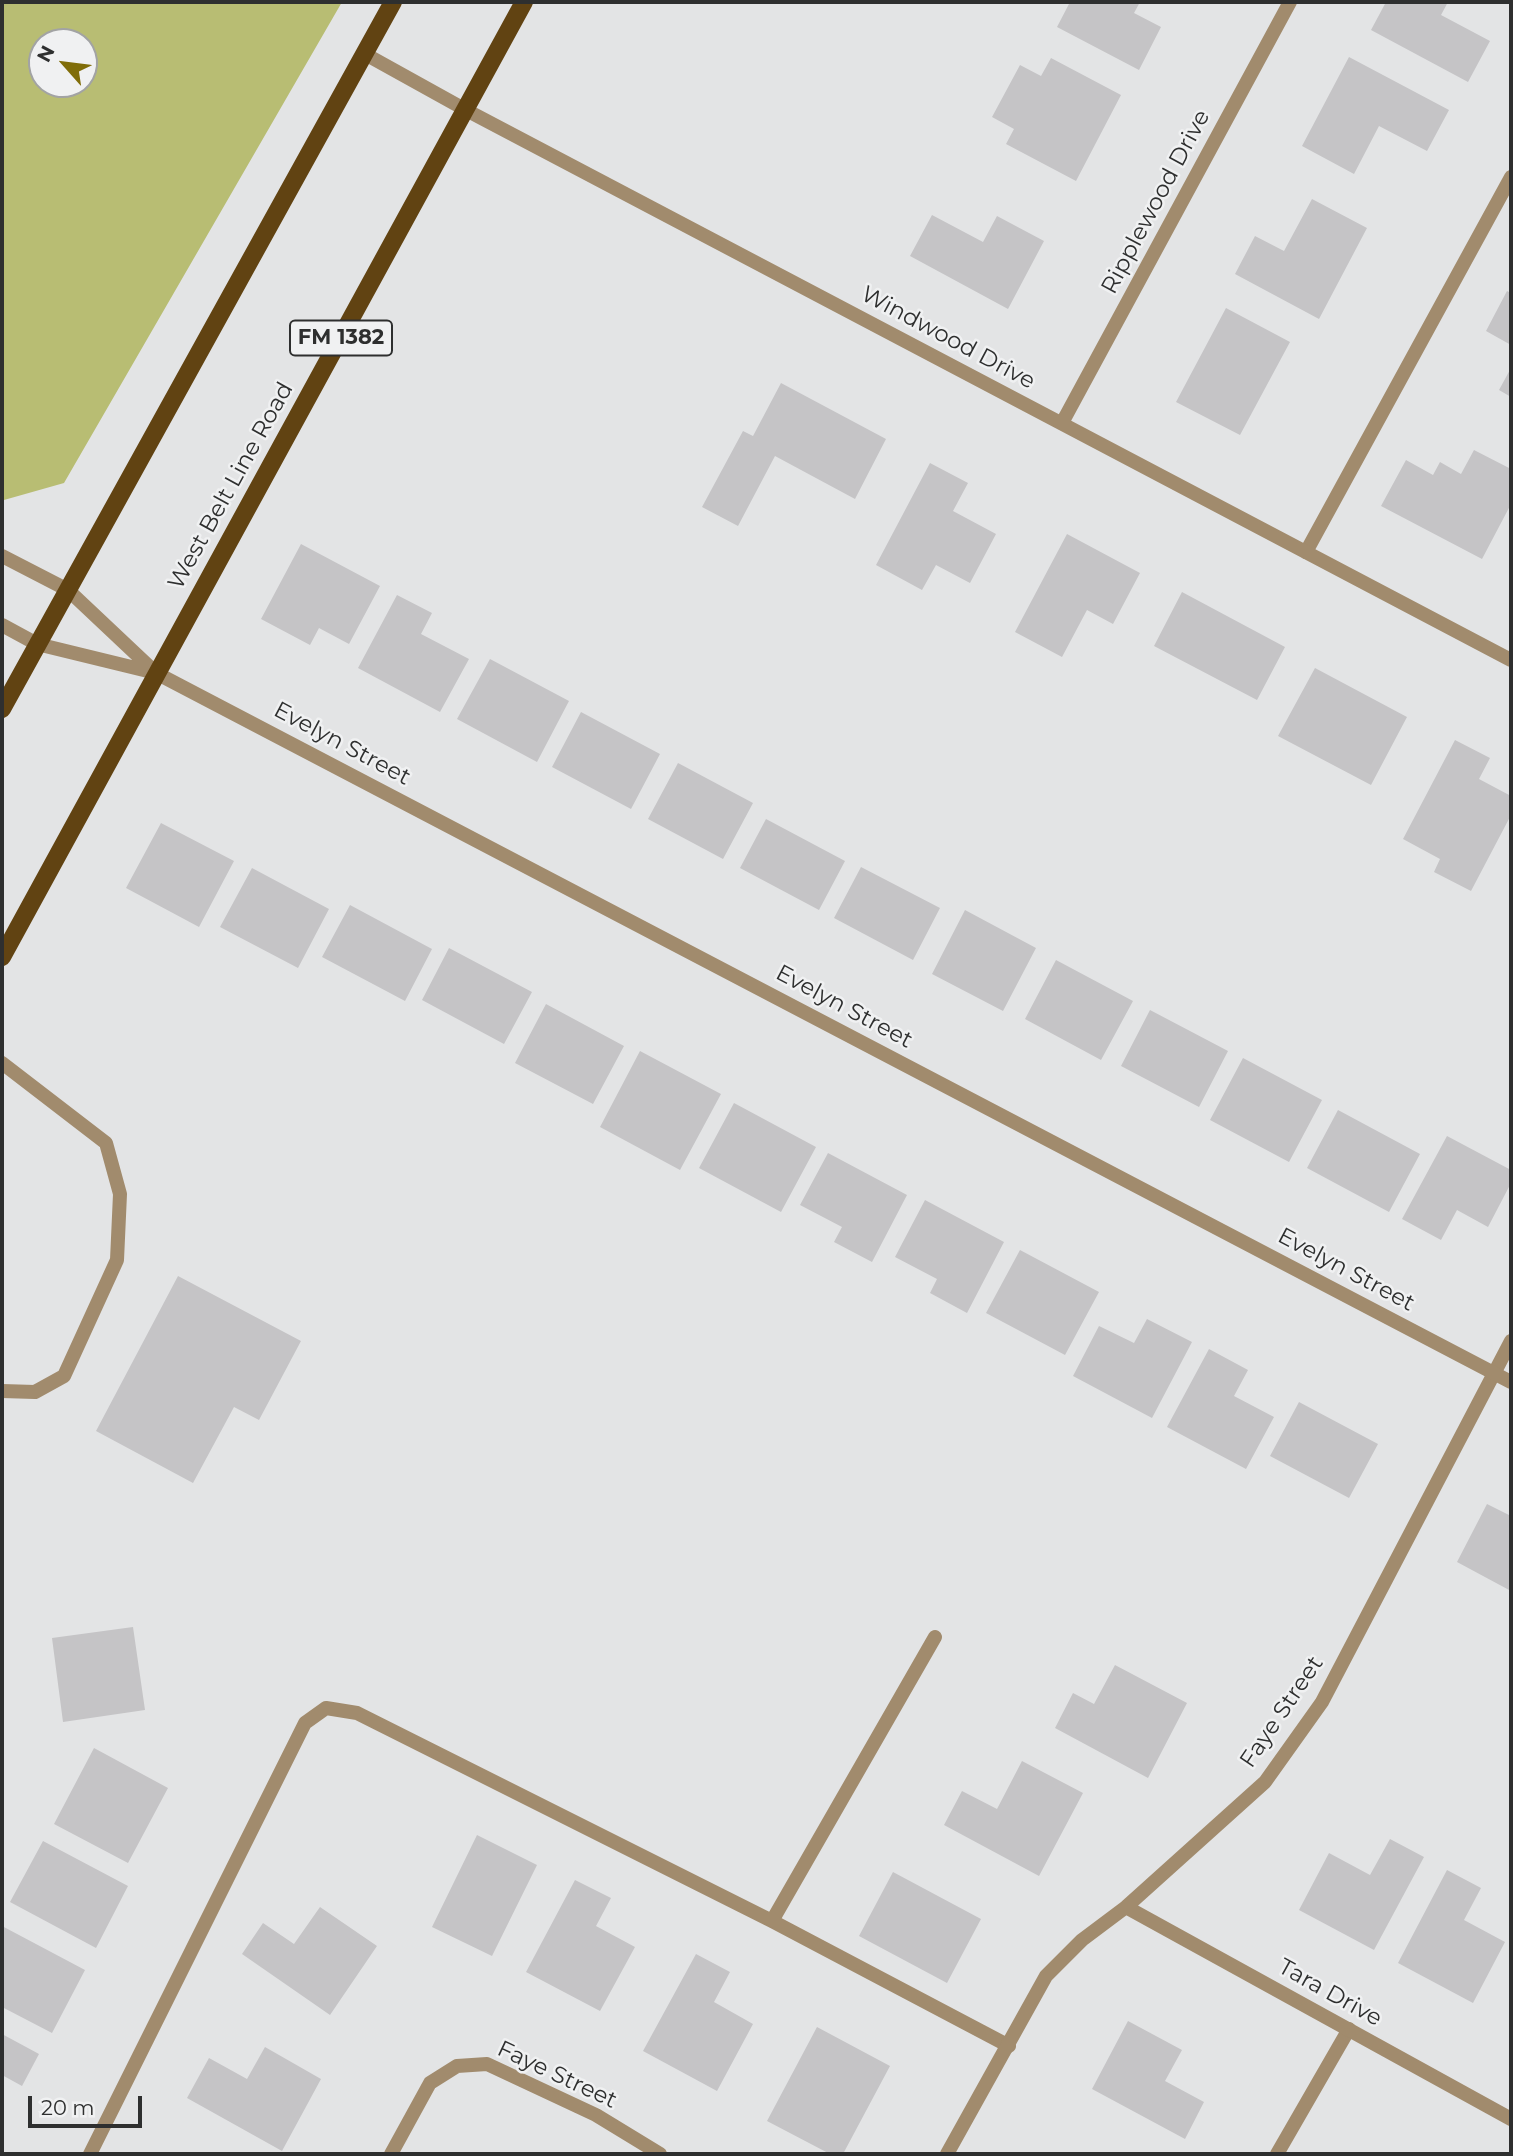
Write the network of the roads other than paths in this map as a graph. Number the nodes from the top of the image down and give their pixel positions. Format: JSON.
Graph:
{"nodes":[{"id":1,"x":393,"y":2,"type":"edge"},
{"id":2,"x":524,"y":2,"type":"edge"},
{"id":3,"x":1290,"y":2,"type":"edge"},
{"id":4,"x":365,"y":54,"type":"junction"},
{"id":5,"x":466,"y":110,"type":"junction"},
{"id":6,"x":1511,"y":177,"type":"edge"},
{"id":7,"x":1062,"y":423,"type":"junction"},
{"id":8,"x":1306,"y":552,"type":"junction"},
{"id":9,"x":2,"y":556,"type":"edge"},
{"id":10,"x":68,"y":590,"type":"junction"},
{"id":11,"x":2,"y":625,"type":"edge"},
{"id":12,"x":37,"y":644,"type":"junction"},
{"id":13,"x":1511,"y":660,"type":"edge"},
{"id":14,"x":156,"y":673,"type":"junction"},
{"id":15,"x":2,"y":709,"type":"edge"},
{"id":16,"x":2,"y":957,"type":"edge"},
{"id":17,"x":2,"y":1063,"type":"edge"},
{"id":18,"x":1511,"y":1341,"type":"edge"},
{"id":19,"x":1494,"y":1373,"type":"junction"},
{"id":20,"x":1511,"y":1382,"type":"edge"},
{"id":21,"x":2,"y":1391,"type":"edge"},
{"id":22,"x":935,"y":1637,"type":"dead end"},
{"id":23,"x":1126,"y":1907,"type":"junction"},
{"id":24,"x":772,"y":1921,"type":"junction"},
{"id":25,"x":1349,"y":2029,"type":"junction"},
{"id":26,"x":1009,"y":2046,"type":"junction"},
{"id":27,"x":1511,"y":2119,"type":"edge"},
{"id":28,"x":90,"y":2154,"type":"edge"},
{"id":29,"x":391,"y":2154,"type":"edge"},
{"id":30,"x":660,"y":2154,"type":"edge"},
{"id":31,"x":947,"y":2154,"type":"edge"},
{"id":32,"x":1277,"y":2154,"type":"edge"}],
"edges":[{"from":1,"to":4,"type":"main road"},
{"from":2,"to":5,"type":"main road","name":"West Belt Line Road","number":"FM 1382"},
{"from":3,"to":7,"type":"street","name":"Ripplewood Drive"},
{"from":4,"to":5,"type":"street","name":"Windwood Drive"},
{"from":4,"to":10,"type":"main road"},
{"from":5,"to":7,"type":"street","name":"Windwood Drive"},
{"from":5,"to":14,"type":"main road","name":"West Belt Line Road","number":"FM 1382"},
{"from":6,"to":8,"type":"street"},
{"from":7,"to":8,"type":"street","name":"Windwood Drive"},
{"from":8,"to":13,"type":"street","name":"Windwood Drive"},
{"from":9,"to":10,"type":"street"},
{"from":10,"to":12,"type":"main road"},
{"from":10,"to":14,"type":"street"},
{"from":11,"to":12,"type":"street"},
{"from":12,"to":14,"type":"street"},
{"from":12,"to":15,"type":"main road"},
{"from":14,"to":16,"type":"main road","name":"West Belt Line Road","number":"FM 1382"},
{"from":14,"to":19,"type":"street","name":"Evelyn Street"},
{"from":17,"to":21,"type":"street"},
{"from":18,"to":19,"type":"street","name":"Faye Street"},
{"from":19,"to":20,"type":"street","name":"Evelyn Street"},
{"from":19,"to":23,"type":"street","name":"Faye Street"},
{"from":22,"to":24,"type":"street"},
{"from":23,"to":25,"type":"street","name":"Tara Drive"},
{"from":23,"to":26,"type":"street","name":"Faye Street"},
{"from":24,"to":26,"type":"street"},
{"from":24,"to":28,"type":"street"},
{"from":25,"to":27,"type":"street","name":"Tara Drive"},
{"from":25,"to":32,"type":"street"},
{"from":26,"to":31,"type":"street","name":"Faye Street"},
{"from":29,"to":30,"type":"street","name":"Faye Street"}]}
